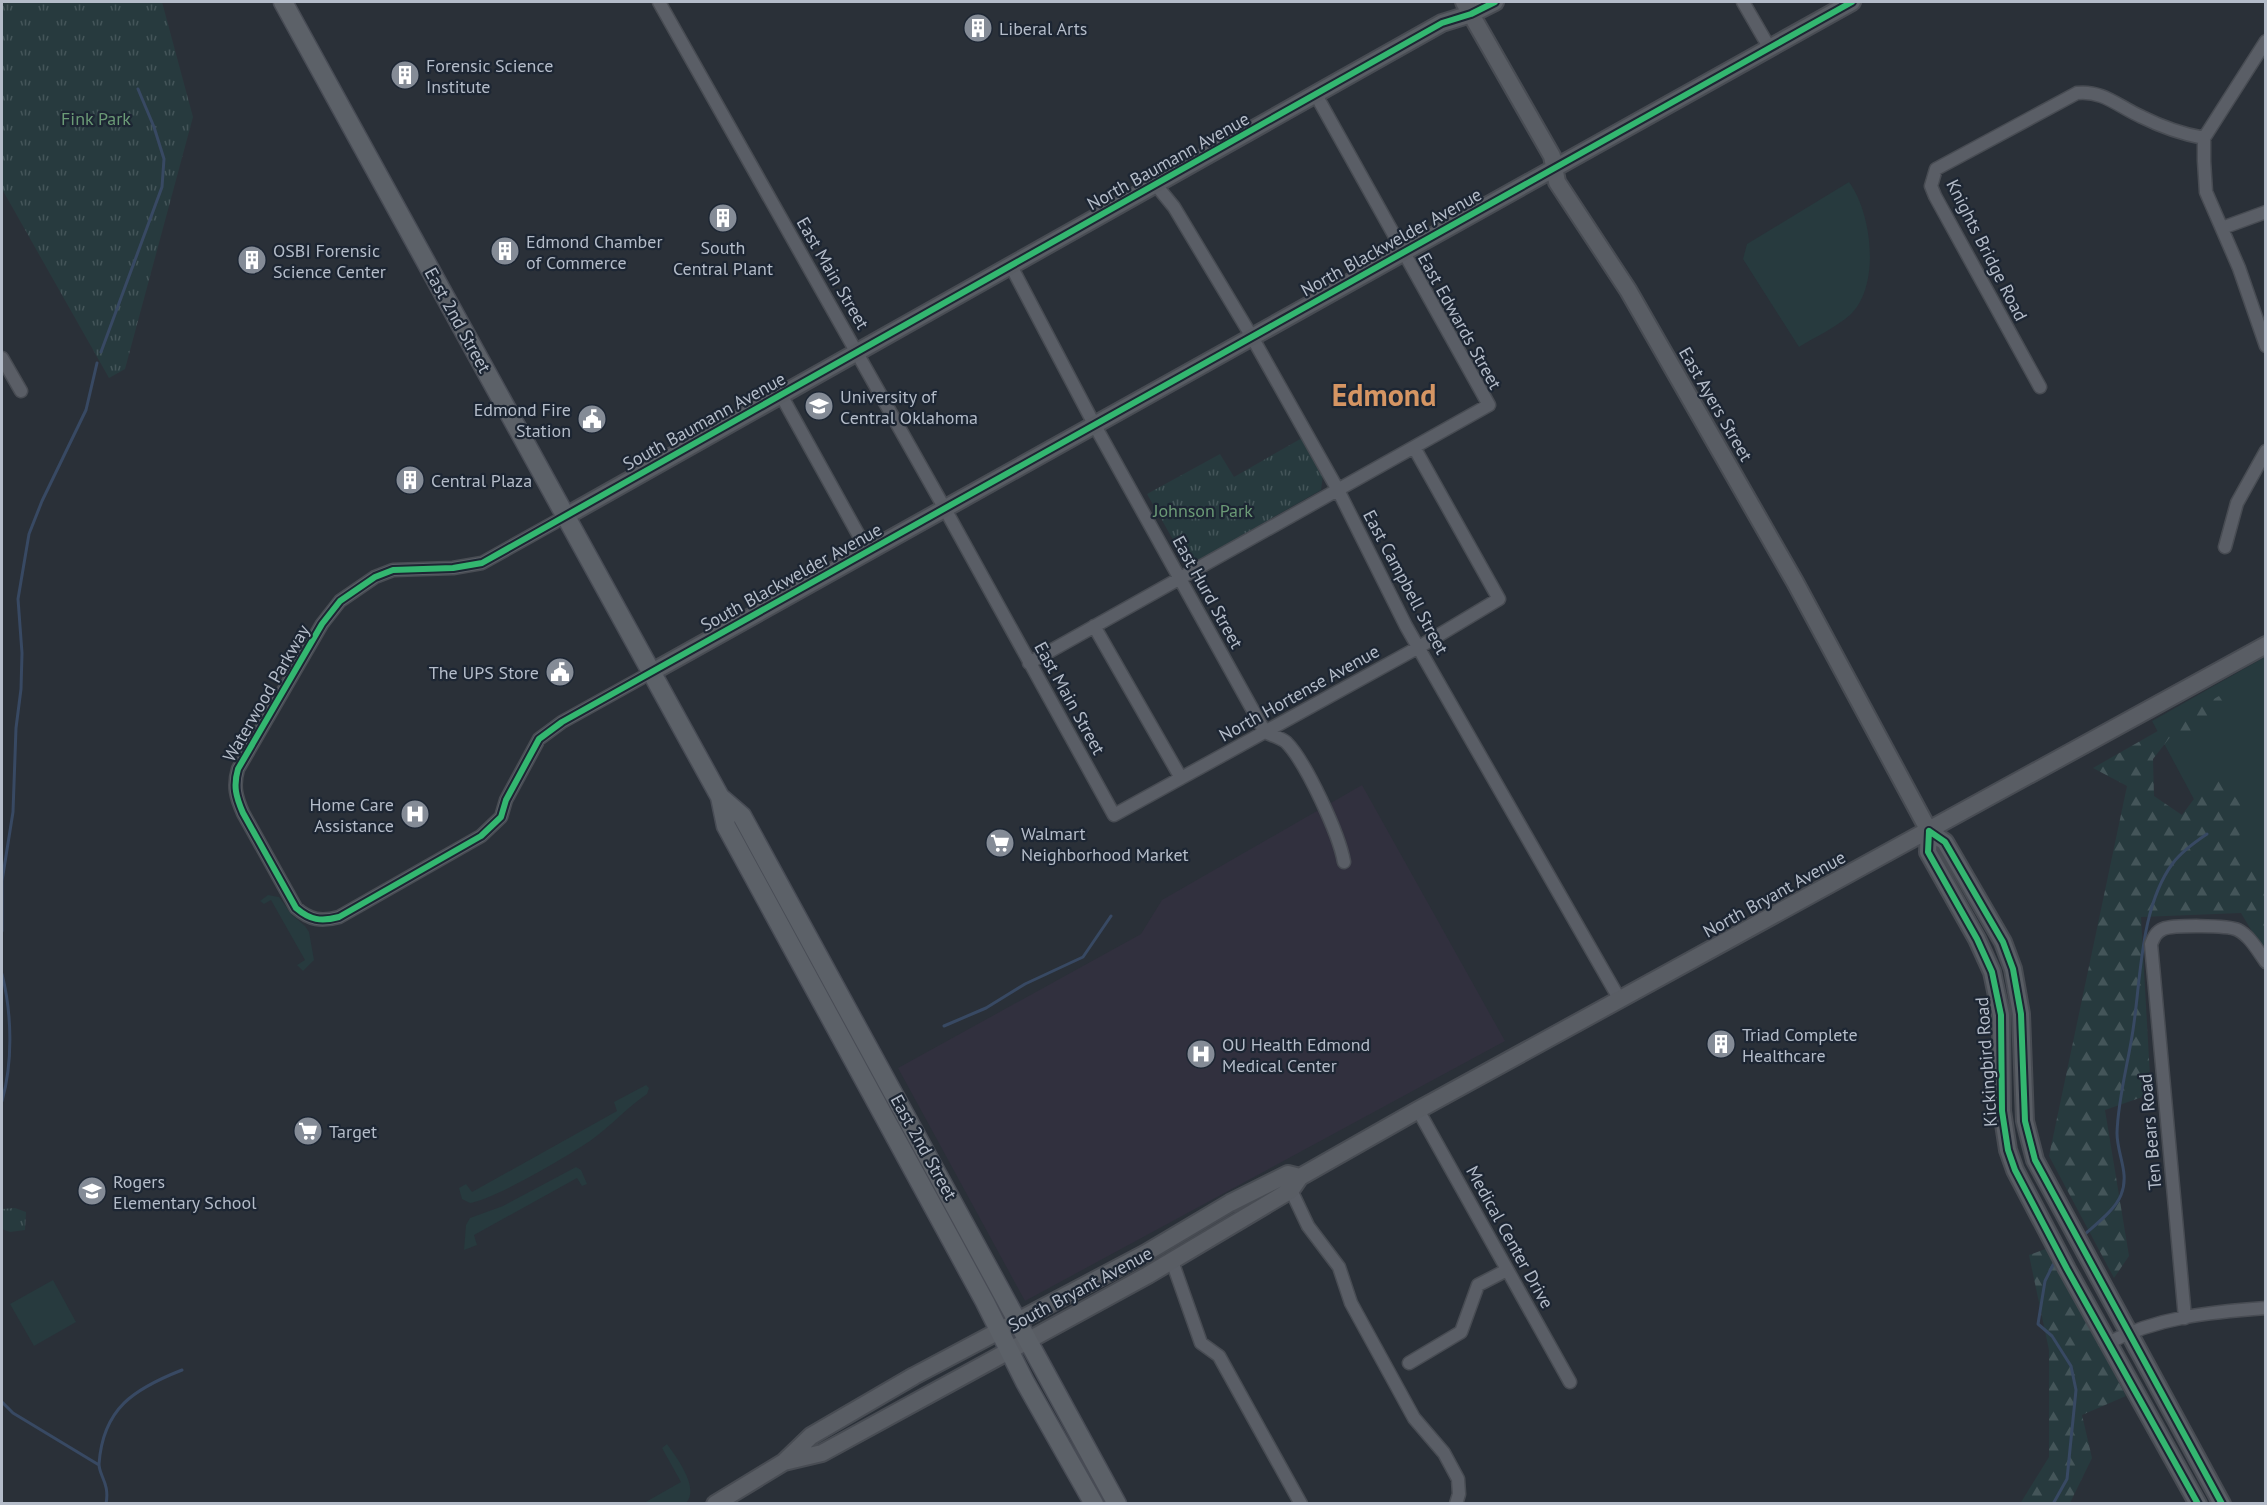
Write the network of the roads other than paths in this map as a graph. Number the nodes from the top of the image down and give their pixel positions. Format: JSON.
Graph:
{"nodes":[{"id":1,"x":283,"y":2,"type":"edge"},
{"id":2,"x":659,"y":2,"type":"edge"},
{"id":3,"x":1495,"y":2,"type":"edge"},
{"id":4,"x":1743,"y":2,"type":"edge"},
{"id":5,"x":1852,"y":2,"type":"edge"},
{"id":6,"x":1468,"y":8,"type":"edge"},
{"id":7,"x":2265,"y":41,"type":"edge"},
{"id":8,"x":1769,"y":47,"type":"junction"},
{"id":9,"x":1316,"y":95,"type":"junction"},
{"id":10,"x":2204,"y":138,"type":"junction"},
{"id":11,"x":1555,"y":168,"type":"junction"},
{"id":12,"x":1156,"y":185,"type":"junction"},
{"id":13,"x":2265,"y":212,"type":"edge"},
{"id":14,"x":2222,"y":228,"type":"junction"},
{"id":15,"x":1405,"y":252,"type":"junction"},
{"id":16,"x":1011,"y":266,"type":"junction"},
{"id":17,"x":1252,"y":337,"type":"junction"},
{"id":18,"x":2265,"y":346,"type":"edge"},
{"id":19,"x":857,"y":352,"type":"junction"},
{"id":20,"x":2,"y":358,"type":"edge"},
{"id":21,"x":2040,"y":387,"type":"dead end"},
{"id":22,"x":21,"y":391,"type":"dead end"},
{"id":23,"x":781,"y":395,"type":"junction"},
{"id":24,"x":1094,"y":424,"type":"junction"},
{"id":25,"x":1415,"y":449,"type":"junction"},
{"id":26,"x":2265,"y":451,"type":"edge"},
{"id":27,"x":1338,"y":490,"type":"junction"},
{"id":28,"x":945,"y":509,"type":"junction"},
{"id":29,"x":566,"y":516,"type":"junction"},
{"id":30,"x":2225,"y":547,"type":"dead end"},
{"id":31,"x":868,"y":552,"type":"junction"},
{"id":32,"x":1180,"y":579,"type":"junction"},
{"id":33,"x":1094,"y":626,"type":"junction"},
{"id":34,"x":2265,"y":645,"type":"edge"},
{"id":35,"x":1419,"y":646,"type":"junction"},
{"id":36,"x":1029,"y":663,"type":"junction"},
{"id":37,"x":651,"y":672,"type":"junction"},
{"id":38,"x":1265,"y":732,"type":"junction"},
{"id":39,"x":1181,"y":778,"type":"junction"},
{"id":40,"x":720,"y":797,"type":"junction"},
{"id":41,"x":1114,"y":815,"type":"joint"},
{"id":42,"x":1929,"y":831,"type":"junction"},
{"id":43,"x":1344,"y":862,"type":"dead end"},
{"id":44,"x":750,"y":871,"type":"junction"},
{"id":45,"x":795,"y":914,"type":"junction"},
{"id":46,"x":2265,"y":962,"type":"edge"},
{"id":47,"x":1620,"y":1000,"type":"junction"},
{"id":48,"x":1418,"y":1110,"type":"junction"},
{"id":49,"x":885,"y":1118,"type":"junction"},
{"id":50,"x":916,"y":1132,"type":"junction"},
{"id":51,"x":1295,"y":1183,"type":"junction"},
{"id":52,"x":1173,"y":1261,"type":"junction"},
{"id":53,"x":1507,"y":1270,"type":"junction"},
{"id":54,"x":2265,"y":1308,"type":"edge"},
{"id":55,"x":2185,"y":1318,"type":"junction"},
{"id":56,"x":1018,"y":1321,"type":"junction"},
{"id":57,"x":1000,"y":1331,"type":"junction"},
{"id":58,"x":2127,"y":1333,"type":"junction"},
{"id":59,"x":1028,"y":1340,"type":"junction"},
{"id":60,"x":2108,"y":1343,"type":"junction"},
{"id":61,"x":1009,"y":1349,"type":"junction"},
{"id":62,"x":1408,"y":1364,"type":"dead end"},
{"id":63,"x":1570,"y":1382,"type":"dead end"},
{"id":64,"x":2177,"y":1422,"type":"junction"},
{"id":65,"x":2159,"y":1433,"type":"junction"},
{"id":66,"x":784,"y":1462,"type":"junction"},
{"id":67,"x":2219,"y":1497,"type":"edge"},
{"id":68,"x":715,"y":1503,"type":"edge"},
{"id":69,"x":1094,"y":1503,"type":"edge"},
{"id":70,"x":1117,"y":1503,"type":"edge"},
{"id":71,"x":1301,"y":1503,"type":"edge"},
{"id":72,"x":1456,"y":1503,"type":"edge"},
{"id":73,"x":2197,"y":1503,"type":"edge"}],
"edges":[{"from":1,"to":29,"type":"main road","name":"East 2nd Street"},
{"from":2,"to":19,"type":"street","name":"East Main Street"},
{"from":3,"to":6,"type":"street","name":"North Baumann Avenue"},
{"from":4,"to":8,"type":"street"},
{"from":5,"to":8,"type":"street","name":"North Blackwelder Avenue"},
{"from":6,"to":9,"type":"street","name":"North Baumann Avenue"},
{"from":6,"to":11,"type":"street","name":"East Ayers Street"},
{"from":7,"to":10,"type":"street"},
{"from":8,"to":11,"type":"street","name":"North Blackwelder Avenue"},
{"from":9,"to":12,"type":"street","name":"North Baumann Avenue"},
{"from":9,"to":15,"type":"street","name":"East Edwards Street"},
{"from":10,"to":14,"type":"street"},
{"from":10,"to":21,"type":"street","name":"Knights Bridge Road"},
{"from":11,"to":15,"type":"street","name":"North Blackwelder Avenue"},
{"from":11,"to":42,"type":"street","name":"East Ayers Street"},
{"from":12,"to":16,"type":"street","name":"North Baumann Avenue"},
{"from":12,"to":17,"type":"street","name":"East Campbell Street"},
{"from":13,"to":14,"type":"street"},
{"from":14,"to":18,"type":"street"},
{"from":15,"to":17,"type":"street","name":"North Blackwelder Avenue"},
{"from":15,"to":25,"type":"street","name":"East Edwards Street"},
{"from":16,"to":19,"type":"street","name":"North Baumann Avenue"},
{"from":16,"to":24,"type":"street","name":"East Hurd Street"},
{"from":17,"to":24,"type":"street","name":"North Blackwelder Avenue"},
{"from":17,"to":27,"type":"street","name":"East Campbell Street"},
{"from":19,"to":23,"type":"street","name":"South Baumann Avenue"},
{"from":19,"to":28,"type":"street","name":"East Main Street"},
{"from":20,"to":22,"type":"street"},
{"from":23,"to":29,"type":"street","name":"South Baumann Avenue"},
{"from":23,"to":31,"type":"street"},
{"from":24,"to":28,"type":"street","name":"North Blackwelder Avenue"},
{"from":24,"to":32,"type":"street","name":"East Hurd Street"},
{"from":25,"to":27,"type":"street"},
{"from":25,"to":35,"type":"street","name":"North Hortense Avenue"},
{"from":26,"to":30,"type":"street"},
{"from":27,"to":32,"type":"street"},
{"from":27,"to":35,"type":"street","name":"East Campbell Street"},
{"from":28,"to":31,"type":"street","name":"South Blackwelder Avenue"},
{"from":28,"to":36,"type":"street","name":"East Main Street"},
{"from":29,"to":37,"type":"main road","name":"East 2nd Street"},
{"from":29,"to":37,"type":"street","name":"Waterwood Parkway"},
{"from":31,"to":37,"type":"street","name":"South Blackwelder Avenue"},
{"from":32,"to":33,"type":"street"},
{"from":32,"to":38,"type":"street","name":"East Hurd Street"},
{"from":33,"to":36,"type":"street"},
{"from":33,"to":39,"type":"street"},
{"from":34,"to":42,"type":"street","name":"North Bryant Avenue"},
{"from":35,"to":38,"type":"street","name":"North Hortense Avenue"},
{"from":35,"to":47,"type":"street","name":"East Campbell Street"},
{"from":36,"to":41,"type":"street","name":"East Main Street"},
{"from":37,"to":40,"type":"main road","name":"East 2nd Street"},
{"from":38,"to":39,"type":"street","name":"North Hortense Avenue"},
{"from":38,"to":43,"type":"street","name":"East Hurd Street"},
{"from":39,"to":41,"type":"street","name":"North Hortense Avenue"},
{"from":40,"to":44,"type":"main road","name":"East 2nd Street"},
{"from":40,"to":45,"type":"main road","name":"East 2nd Street"},
{"from":42,"to":47,"type":"street","name":"North Bryant Avenue"},
{"from":42,"to":58,"type":"street","name":"Kickingbird Road"},
{"from":42,"to":60,"type":"street","name":"Kickingbird Road"},
{"from":44,"to":45,"type":"main road"},
{"from":44,"to":49,"type":"main road","name":"East 2nd Street"},
{"from":45,"to":50,"type":"main road","name":"East 2nd Street"},
{"from":46,"to":55,"type":"street","name":"Ten Bears Road"},
{"from":47,"to":48,"type":"street","name":"North Bryant Avenue"},
{"from":48,"to":51,"type":"street","name":"North Bryant Avenue"},
{"from":48,"to":53,"type":"street","name":"Medical Center Drive"},
{"from":49,"to":50,"type":"main road"},
{"from":49,"to":57,"type":"main road","name":"East 2nd Street"},
{"from":50,"to":56,"type":"main road","name":"East 2nd Street"},
{"from":51,"to":52,"type":"street","name":"South Bryant Avenue"},
{"from":51,"to":56,"type":"street","name":"South Bryant Avenue"},
{"from":51,"to":72,"type":"street"},
{"from":52,"to":59,"type":"street","name":"South Bryant Avenue"},
{"from":52,"to":71,"type":"street"},
{"from":53,"to":62,"type":"street"},
{"from":53,"to":63,"type":"street","name":"Medical Center Drive"},
{"from":54,"to":55,"type":"street"},
{"from":55,"to":58,"type":"street"},
{"from":56,"to":57,"type":"street","name":"South Bryant Avenue"},
{"from":56,"to":59,"type":"main road","name":"East 2nd Street"},
{"from":57,"to":61,"type":"main road","name":"East 2nd Street"},
{"from":57,"to":66,"type":"street","name":"South Bryant Avenue"},
{"from":58,"to":60,"type":"street"},
{"from":58,"to":64,"type":"street","name":"Kickingbird Road"},
{"from":59,"to":61,"type":"street","name":"South Bryant Avenue"},
{"from":59,"to":70,"type":"main road","name":"East 2nd Street"},
{"from":60,"to":65,"type":"street","name":"Kickingbird Road"},
{"from":61,"to":66,"type":"street","name":"South Bryant Avenue"},
{"from":61,"to":69,"type":"main road","name":"East 2nd Street"},
{"from":64,"to":65,"type":"street"},
{"from":64,"to":67,"type":"street","name":"Kickingbird Road"},
{"from":65,"to":73,"type":"street","name":"Kickingbird Road"},
{"from":66,"to":68,"type":"street","name":"South Bryant Avenue"},
{"from":67,"to":73,"type":"street"}]}
